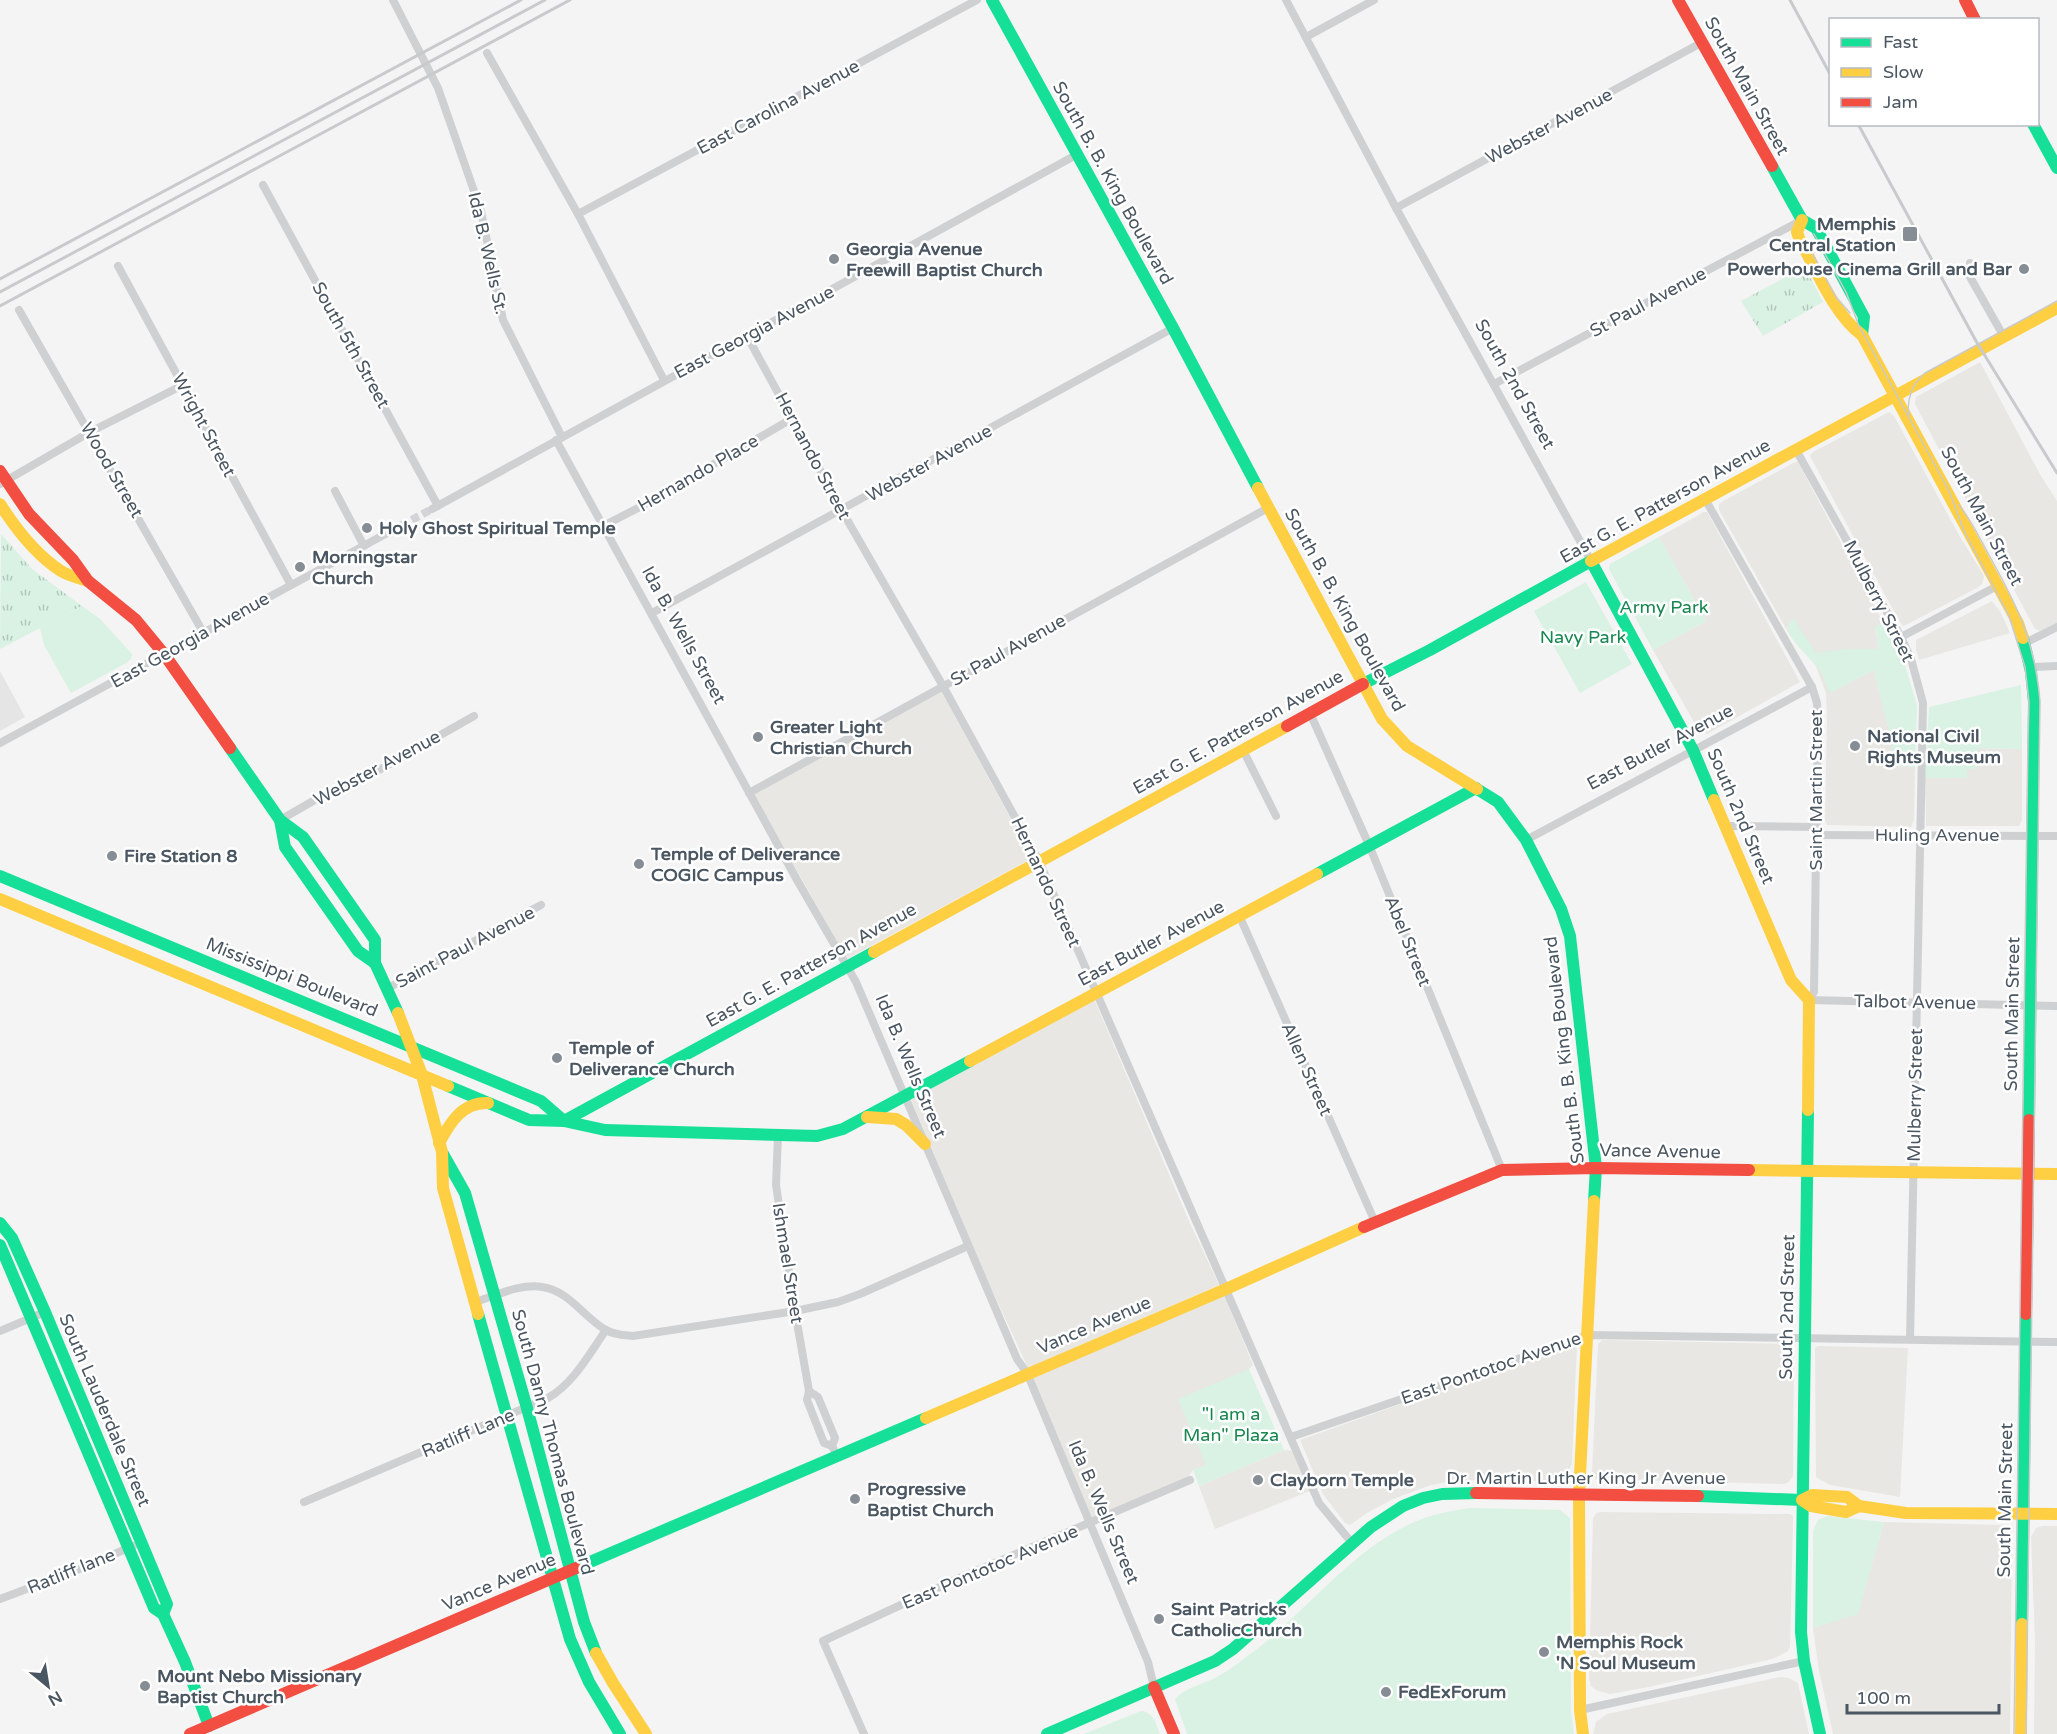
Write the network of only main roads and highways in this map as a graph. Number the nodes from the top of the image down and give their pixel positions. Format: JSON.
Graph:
{"nodes":[{"id":1,"x":992,"y":0,"type":"edge"},
{"id":2,"x":1678,"y":0,"type":"edge"},
{"id":3,"x":1965,"y":0,"type":"edge"},
{"id":4,"x":1974,"y":18,"type":"edge"},
{"id":5,"x":2033,"y":126,"type":"edge"},
{"id":6,"x":2057,"y":168,"type":"edge"},
{"id":7,"x":1802,"y":220,"type":"junction"},
{"id":8,"x":2057,"y":308,"type":"edge"},
{"id":9,"x":1862,"y":335,"type":"junction"},
{"id":10,"x":1895,"y":397,"type":"junction"},
{"id":11,"x":2,"y":478,"type":"edge"},
{"id":12,"x":0,"y":504,"type":"edge"},
{"id":13,"x":1591,"y":561,"type":"junction"},
{"id":14,"x":88,"y":581,"type":"junction"},
{"id":15,"x":1363,"y":684,"type":"junction"},
{"id":16,"x":1476,"y":788,"type":"junction"},
{"id":17,"x":280,"y":820,"type":"junction"},
{"id":18,"x":0,"y":876,"type":"edge"},
{"id":19,"x":0,"y":899,"type":"edge"},
{"id":20,"x":95,"y":915,"type":"junction"},
{"id":21,"x":86,"y":935,"type":"junction"},
{"id":22,"x":375,"y":963,"type":"junction"},
{"id":23,"x":271,"y":988,"type":"junction"},
{"id":24,"x":263,"y":1010,"type":"junction"},
{"id":25,"x":412,"y":1046,"type":"junction"},
{"id":26,"x":422,"y":1075,"type":"junction"},
{"id":27,"x":488,"y":1103,"type":"junction"},
{"id":28,"x":866,"y":1117,"type":"junction"},
{"id":29,"x":564,"y":1121,"type":"junction"},
{"id":30,"x":843,"y":1129,"type":"joint"},
{"id":31,"x":925,"y":1144,"type":"road end"},
{"id":32,"x":440,"y":1148,"type":"junction"},
{"id":33,"x":1596,"y":1168,"type":"junction"},
{"id":34,"x":1806,"y":1171,"type":"junction"},
{"id":35,"x":2028,"y":1174,"type":"junction"},
{"id":36,"x":2057,"y":1174,"type":"edge"},
{"id":37,"x":0,"y":1223,"type":"edge"},
{"id":38,"x":0,"y":1245,"type":"edge"},
{"id":39,"x":1579,"y":1494,"type":"junction"},
{"id":40,"x":1802,"y":1500,"type":"junction"},
{"id":41,"x":2023,"y":1514,"type":"junction"},
{"id":42,"x":2057,"y":1514,"type":"edge"},
{"id":43,"x":570,"y":1572,"type":"junction"},
{"id":44,"x":552,"y":1579,"type":"junction"},
{"id":45,"x":163,"y":1614,"type":"junction"},
{"id":46,"x":1154,"y":1687,"type":"junction"},
{"id":47,"x":210,"y":1730,"type":"edge"},
{"id":48,"x":190,"y":1734,"type":"edge"},
{"id":49,"x":620,"y":1734,"type":"edge"},
{"id":50,"x":646,"y":1734,"type":"edge"},
{"id":51,"x":1047,"y":1734,"type":"edge"},
{"id":52,"x":1174,"y":1734,"type":"edge"},
{"id":53,"x":1583,"y":1734,"type":"edge"},
{"id":54,"x":1820,"y":1734,"type":"edge"},
{"id":55,"x":2021,"y":1734,"type":"edge"}],
"edges":[{"from":1,"to":15,"type":"main road","name":"South B. B. King Boulevard"},
{"from":2,"to":7,"type":"main road","name":"South Main Street"},
{"from":3,"to":4,"type":"main road"},
{"from":5,"to":6,"type":"main road"},
{"from":7,"to":9,"type":"main road","name":"South Main Street"},
{"from":7,"to":9,"type":"main road","name":"South Main Street"},
{"from":8,"to":10,"type":"main road","name":"East G. E. Patterson Avenue"},
{"from":9,"to":10,"type":"main road","name":"South Main Street"},
{"from":10,"to":13,"type":"main road","name":"East G. E. Patterson Avenue"},
{"from":10,"to":35,"type":"main road","name":"South Main Street"},
{"from":11,"to":14,"type":"main road","name":"South Danny Thomas Boulevard"},
{"from":12,"to":14,"type":"main road","name":"South Danny Thomas Boulevard"},
{"from":13,"to":15,"type":"main road","name":"East G. E. Patterson Avenue"},
{"from":13,"to":34,"type":"main road","name":"South 2nd Street"},
{"from":14,"to":17,"type":"main road","name":"South Danny Thomas Boulevard"},
{"from":15,"to":16,"type":"main road","name":"South B. B. King Boulevard"},
{"from":15,"to":29,"type":"main road","name":"East G. E. Patterson Avenue"},
{"from":16,"to":28,"type":"main road","name":"East Butler Avenue"},
{"from":16,"to":33,"type":"main road","name":"South B. B. King Boulevard"},
{"from":17,"to":22,"type":"main road","name":"South Danny Thomas Boulevard"},
{"from":17,"to":22,"type":"main road","name":"South Danny Thomas Boulevard"},
{"from":18,"to":20,"type":"main road","name":"Mississippi Boulevard"},
{"from":19,"to":21,"type":"main road","name":"Mississippi Boulevard"},
{"from":20,"to":21,"type":"main road"},
{"from":20,"to":23,"type":"main road","name":"Mississippi Boulevard"},
{"from":21,"to":24,"type":"main road","name":"Mississippi Boulevard"},
{"from":22,"to":25,"type":"main road","name":"South Danny Thomas Boulevard"},
{"from":23,"to":24,"type":"main road"},
{"from":23,"to":25,"type":"main road","name":"Mississippi Boulevard"},
{"from":24,"to":26,"type":"main road","name":"Mississippi Boulevard"},
{"from":25,"to":26,"type":"main road","name":"South Danny Thomas Boulevard"},
{"from":25,"to":29,"type":"main road","name":"Mississippi Boulevard"},
{"from":26,"to":27,"type":"main road","name":"Mississippi Boulevard"},
{"from":26,"to":32,"type":"main road","name":"South Danny Thomas Boulevard"},
{"from":27,"to":29,"type":"main road","name":"Mississippi Boulevard"},
{"from":27,"to":32,"type":"main road"},
{"from":28,"to":30,"type":"main road","name":"East Butler Avenue"},
{"from":28,"to":31,"type":"main road"},
{"from":29,"to":30,"type":"main road","name":"Mississippi Boulevard"},
{"from":32,"to":43,"type":"main road","name":"South Danny Thomas Boulevard"},
{"from":32,"to":44,"type":"main road","name":"South Danny Thomas Boulevard"},
{"from":33,"to":34,"type":"main road","name":"Vance Avenue"},
{"from":33,"to":39,"type":"main road","name":"South B. B. King Boulevard"},
{"from":33,"to":43,"type":"main road","name":"Vance Avenue"},
{"from":34,"to":35,"type":"main road","name":"Vance Avenue"},
{"from":34,"to":40,"type":"main road","name":"South 2nd Street"},
{"from":35,"to":36,"type":"main road","name":"Vance Avenue"},
{"from":35,"to":41,"type":"main road","name":"South Main Street"},
{"from":37,"to":45,"type":"main road","name":"South Lauderdale Street"},
{"from":38,"to":45,"type":"main road","name":"South Lauderdale Street"},
{"from":39,"to":40,"type":"main road","name":"Dr. Martin Luther King Jr Avenue"},
{"from":39,"to":46,"type":"main road","name":"Dr. Martin Luther King Jr Avenue"},
{"from":39,"to":53,"type":"main road","name":"South B. B. King Boulevard"},
{"from":40,"to":41,"type":"main road","name":"Dr. Martin Luther King Jr Avenue"},
{"from":40,"to":54,"type":"main road","name":"South 2nd Street"},
{"from":41,"to":42,"type":"main road","name":"Dr. Martin Luther King Jr Avenue"},
{"from":41,"to":55,"type":"main road","name":"South Main Street"},
{"from":43,"to":44,"type":"main road","name":"Vance Avenue"},
{"from":43,"to":50,"type":"main road","name":"South Danny Thomas Boulevard"},
{"from":44,"to":47,"type":"main road","name":"Vance Avenue"},
{"from":44,"to":49,"type":"main road","name":"South Danny Thomas Boulevard"},
{"from":45,"to":47,"type":"main road","name":"South Lauderdale Street"},
{"from":46,"to":51,"type":"main road","name":"Dr. Martin Luther King Jr Avenue"},
{"from":46,"to":52,"type":"main road","name":"Ida B. Wells Street"},
{"from":47,"to":48,"type":"main road","name":"Vance Avenue"}]}
